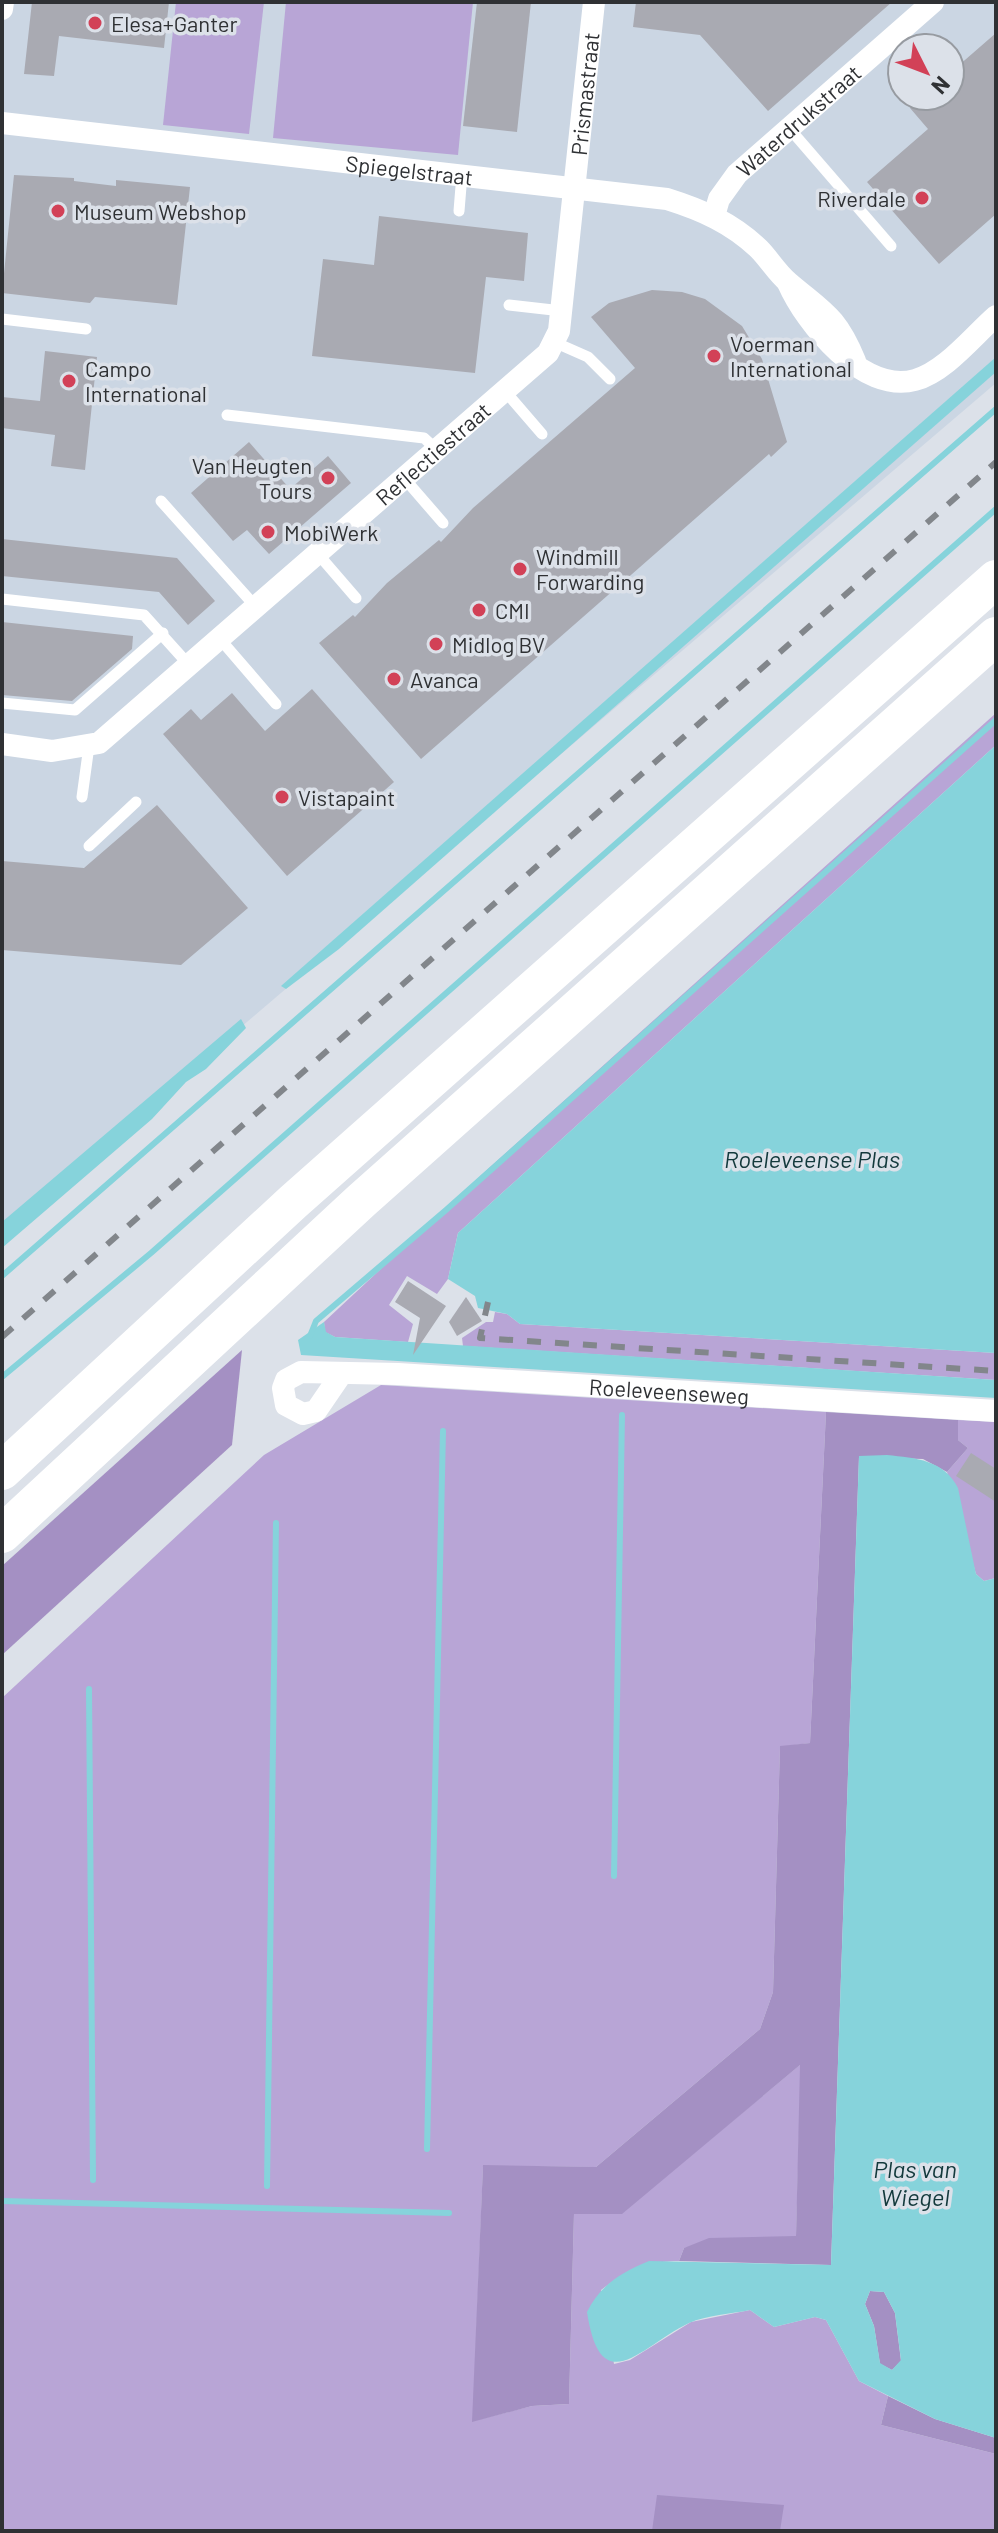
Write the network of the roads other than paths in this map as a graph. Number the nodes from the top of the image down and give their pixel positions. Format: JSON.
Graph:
{"nodes":[{"id":1,"x":3,"y":2,"type":"edge"},
{"id":2,"x":594,"y":2,"type":"edge"},
{"id":3,"x":933,"y":2,"type":"edge"},
{"id":4,"x":2,"y":9,"type":"edge"},
{"id":5,"x":2,"y":123,"type":"edge"},
{"id":6,"x":789,"y":128,"type":"junction"},
{"id":7,"x":463,"y":174,"type":"junction"},
{"id":8,"x":575,"y":186,"type":"junction"},
{"id":9,"x":459,"y":211,"type":"dead end"},
{"id":10,"x":714,"y":216,"type":"junction"},
{"id":11,"x":891,"y":246,"type":"dead end"},
{"id":12,"x":509,"y":305,"type":"dead end"},
{"id":13,"x":562,"y":311,"type":"junction"},
{"id":14,"x":996,"y":316,"type":"edge"},
{"id":15,"x":2,"y":319,"type":"edge"},
{"id":16,"x":86,"y":329,"type":"dead end"},
{"id":17,"x":554,"y":342,"type":"junction"},
{"id":18,"x":610,"y":379,"type":"dead end"},
{"id":19,"x":505,"y":391,"type":"junction"},
{"id":20,"x":227,"y":415,"type":"dead end"},
{"id":21,"x":542,"y":434,"type":"dead end"},
{"id":22,"x":437,"y":450,"type":"junction"},
{"id":23,"x":404,"y":478,"type":"junction"},
{"id":24,"x":161,"y":501,"type":"dead end"},
{"id":25,"x":443,"y":523,"type":"dead end"},
{"id":26,"x":318,"y":554,"type":"junction"},
{"id":27,"x":996,"y":579,"type":"edge"},
{"id":28,"x":356,"y":598,"type":"dead end"},
{"id":29,"x":2,"y":599,"type":"edge"},
{"id":30,"x":256,"y":607,"type":"junction"},
{"id":31,"x":163,"y":633,"type":"junction"},
{"id":32,"x":996,"y":636,"type":"edge"},
{"id":33,"x":220,"y":639,"type":"junction"},
{"id":34,"x":189,"y":665,"type":"junction"},
{"id":35,"x":2,"y":703,"type":"edge"},
{"id":36,"x":276,"y":704,"type":"dead end"},
{"id":37,"x":2,"y":744,"type":"edge"},
{"id":38,"x":89,"y":746,"type":"junction"},
{"id":39,"x":82,"y":797,"type":"dead end"},
{"id":40,"x":136,"y":802,"type":"dead end"},
{"id":41,"x":89,"y":846,"type":"dead end"},
{"id":42,"x":342,"y":1373,"type":"dead end"},
{"id":43,"x":996,"y":1411,"type":"edge"},
{"id":44,"x":2,"y":1471,"type":"edge"},
{"id":45,"x":2,"y":1534,"type":"edge"}],
"edges":[{"from":1,"to":4,"type":"street"},
{"from":2,"to":8,"type":"street","name":"Prismastraat"},
{"from":3,"to":6,"type":"street","name":"Waterdrukstraat"},
{"from":5,"to":7,"type":"street","name":"Spiegelstraat"},
{"from":6,"to":10,"type":"street","name":"Waterdrukstraat"},
{"from":6,"to":11,"type":"lane"},
{"from":7,"to":8,"type":"street","name":"Spiegelstraat"},
{"from":7,"to":9,"type":"lane"},
{"from":8,"to":10,"type":"street","name":"Spiegelstraat"},
{"from":8,"to":13,"type":"street","name":"Reflectiestraat"},
{"from":10,"to":14,"type":"street","name":"Spiegelstraat"},
{"from":12,"to":13,"type":"lane"},
{"from":13,"to":17,"type":"street","name":"Reflectiestraat"},
{"from":15,"to":16,"type":"lane"},
{"from":17,"to":18,"type":"lane"},
{"from":17,"to":19,"type":"street","name":"Reflectiestraat"},
{"from":19,"to":21,"type":"lane"},
{"from":19,"to":22,"type":"street","name":"Reflectiestraat"},
{"from":20,"to":22,"type":"lane"},
{"from":22,"to":23,"type":"street","name":"Reflectiestraat"},
{"from":23,"to":25,"type":"lane"},
{"from":23,"to":26,"type":"street","name":"Reflectiestraat"},
{"from":24,"to":30,"type":"lane"},
{"from":26,"to":28,"type":"lane"},
{"from":26,"to":30,"type":"street","name":"Reflectiestraat"},
{"from":27,"to":44,"type":"highway"},
{"from":29,"to":31,"type":"lane"},
{"from":30,"to":33,"type":"street","name":"Reflectiestraat"},
{"from":31,"to":34,"type":"lane"},
{"from":31,"to":35,"type":"lane"},
{"from":32,"to":45,"type":"highway"},
{"from":33,"to":34,"type":"street","name":"Reflectiestraat"},
{"from":33,"to":36,"type":"lane"},
{"from":34,"to":38,"type":"street","name":"Reflectiestraat"},
{"from":37,"to":38,"type":"street","name":"Reflectiestraat"},
{"from":38,"to":39,"type":"lane"},
{"from":40,"to":41,"type":"lane"},
{"from":42,"to":43,"type":"street","name":"Roeleveenseweg"}]}
